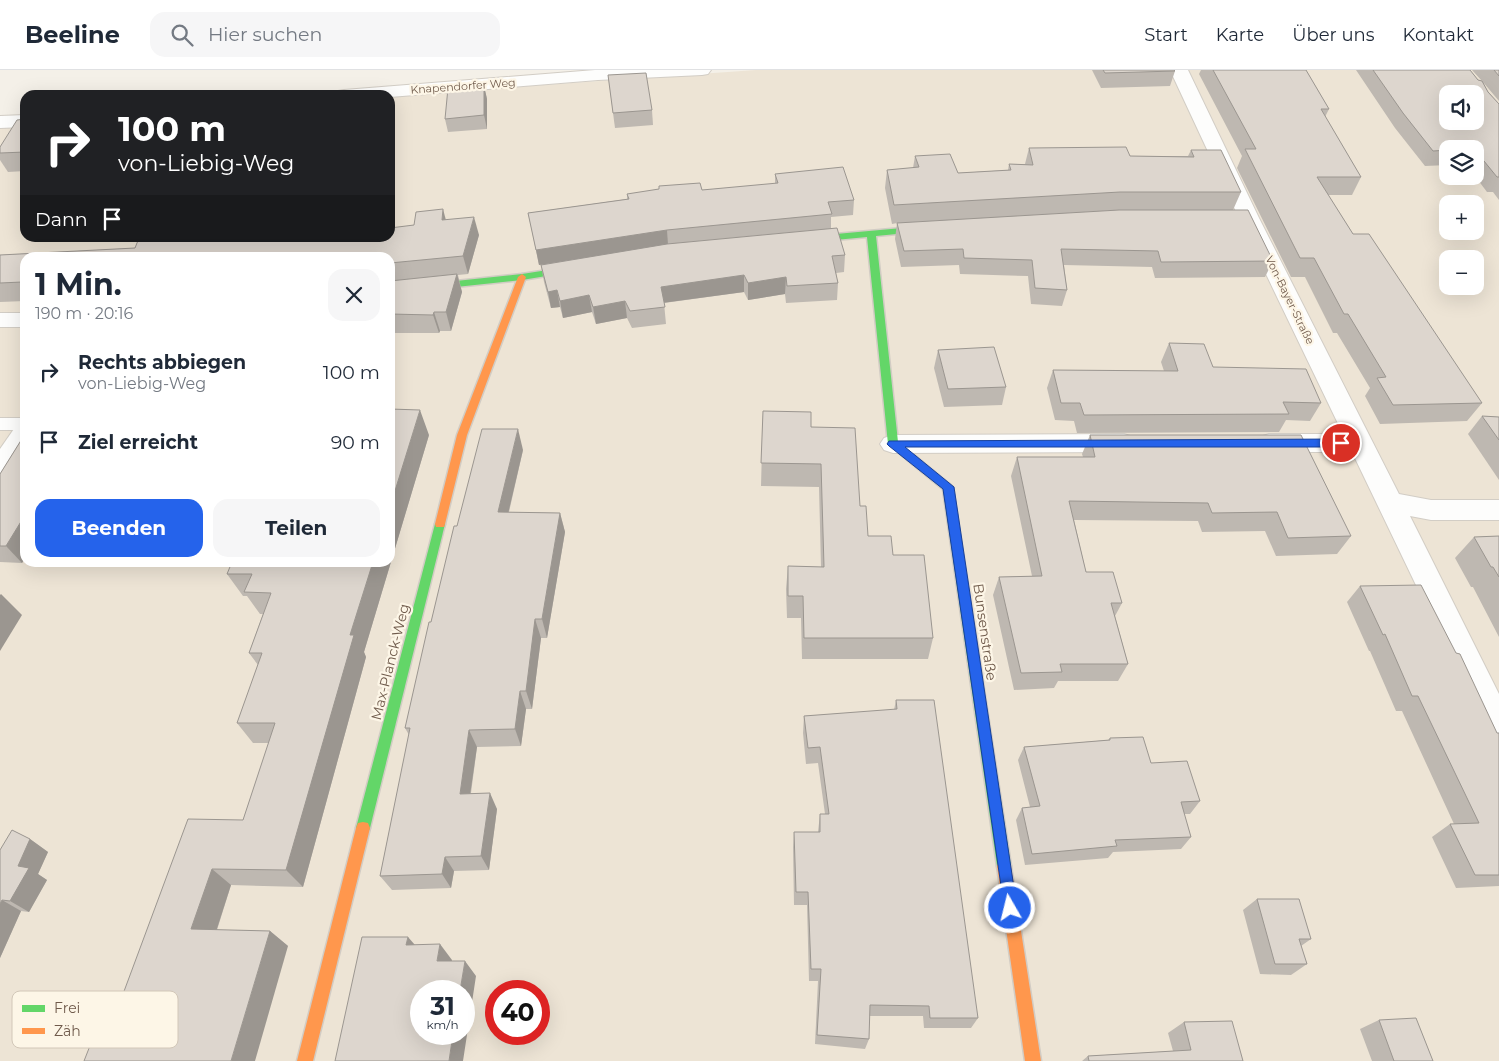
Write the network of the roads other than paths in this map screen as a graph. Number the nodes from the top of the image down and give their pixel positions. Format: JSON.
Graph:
{"nodes":[{"id":1,"x":702,"y":70,"type":"edge"},
{"id":2,"x":1179,"y":70,"type":"edge"},
{"id":3,"x":395,"y":91,"type":"edge"},
{"id":4,"x":20,"y":121,"type":"edge"},
{"id":5,"x":0,"y":122,"type":"edge"},
{"id":6,"x":949,"y":227,"type":"edge"},
{"id":7,"x":871,"y":233,"type":"junction"},
{"id":8,"x":794,"y":241,"type":"edge"},
{"id":9,"x":590,"y":266,"type":"edge"},
{"id":10,"x":522,"y":277,"type":"junction"},
{"id":11,"x":395,"y":290,"type":"edge"},
{"id":12,"x":0,"y":320,"type":"edge"},
{"id":13,"x":20,"y":320,"type":"edge"},
{"id":14,"x":0,"y":424,"type":"edge"},
{"id":15,"x":20,"y":424,"type":"edge"},
{"id":16,"x":20,"y":439,"type":"edge"},
{"id":17,"x":1251,"y":443,"type":"edge"},
{"id":18,"x":1360,"y":443,"type":"junction"},
{"id":19,"x":893,"y":444,"type":"junction"},
{"id":20,"x":1151,"y":444,"type":"edge"},
{"id":21,"x":0,"y":468,"type":"edge"},
{"id":22,"x":1390,"y":503,"type":"junction"},
{"id":23,"x":1499,"y":510,"type":"edge"},
{"id":24,"x":1499,"y":725,"type":"edge"},
{"id":25,"x":305,"y":1061,"type":"edge"},
{"id":26,"x":1033,"y":1061,"type":"edge"}],
"edges":[{"from":1,"to":3,"type":"street","name":"Knapendorfer Weg"},
{"from":2,"to":18,"type":"street","name":"Von-Bayer-Straße"},
{"from":4,"to":5,"type":"street"},
{"from":6,"to":7,"type":"street"},
{"from":7,"to":8,"type":"street"},
{"from":7,"to":19,"type":"street"},
{"from":9,"to":10,"type":"street"},
{"from":10,"to":11,"type":"street"},
{"from":10,"to":25,"type":"street","name":"Max-Planck-Weg"},
{"from":12,"to":13,"type":"street"},
{"from":14,"to":15,"type":"lane"},
{"from":16,"to":21,"type":"street"},
{"from":17,"to":18,"type":"street"},
{"from":18,"to":22,"type":"street","name":"Von-Bayer-Straße"},
{"from":19,"to":20,"type":"street"},
{"from":19,"to":26,"type":"street","name":"Bunsenstraße"},
{"from":22,"to":23,"type":"street"},
{"from":22,"to":24,"type":"street","name":"Von-Bayer-Straße"}]}
